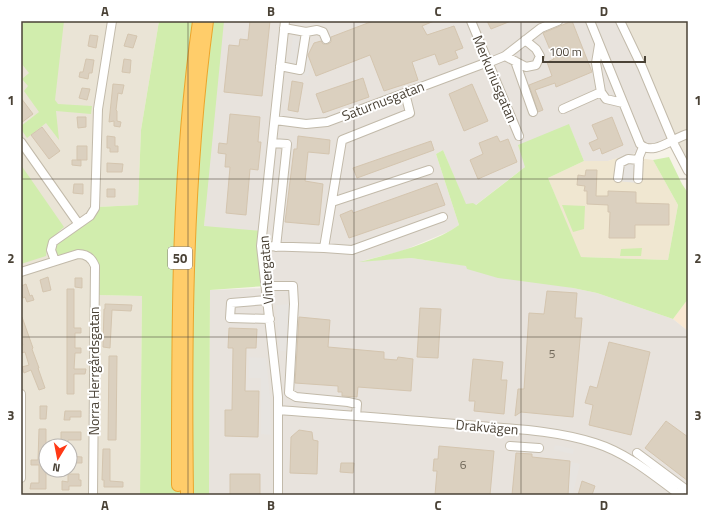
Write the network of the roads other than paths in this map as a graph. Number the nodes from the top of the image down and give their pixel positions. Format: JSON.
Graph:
{"nodes":[{"id":1,"x":112,"y":21,"type":"edge"},
{"id":2,"x":199,"y":21,"type":"edge"},
{"id":3,"x":208,"y":21,"type":"edge"},
{"id":4,"x":471,"y":21,"type":"edge"},
{"id":5,"x":558,"y":21,"type":"edge"},
{"id":6,"x":590,"y":21,"type":"edge"},
{"id":7,"x":620,"y":21,"type":"edge"},
{"id":8,"x":284,"y":25,"type":"edge"},
{"id":9,"x":306,"y":32,"type":"junction"},
{"id":10,"x":326,"y":39,"type":"dead end"},
{"id":11,"x":525,"y":40,"type":"junction"},
{"id":12,"x":599,"y":44,"type":"junction"},
{"id":13,"x":505,"y":56,"type":"junction"},
{"id":14,"x":515,"y":61,"type":"junction"},
{"id":15,"x":488,"y":62,"type":"junction"},
{"id":16,"x":280,"y":66,"type":"junction"},
{"id":17,"x":600,"y":92,"type":"junction"},
{"id":18,"x":405,"y":93,"type":"junction"},
{"id":19,"x":623,"y":103,"type":"junction"},
{"id":20,"x":563,"y":109,"type":"dead end"},
{"id":21,"x":533,"y":112,"type":"dead end"},
{"id":22,"x":274,"y":120,"type":"junction"},
{"id":23,"x":688,"y":134,"type":"edge"},
{"id":24,"x":519,"y":136,"type":"dead end"},
{"id":25,"x":672,"y":140,"type":"junction"},
{"id":26,"x":21,"y":142,"type":"edge"},
{"id":27,"x":272,"y":143,"type":"junction"},
{"id":28,"x":643,"y":146,"type":"junction"},
{"id":29,"x":639,"y":160,"type":"junction"},
{"id":30,"x":428,"y":170,"type":"dead end"},
{"id":31,"x":688,"y":171,"type":"edge"},
{"id":32,"x":618,"y":178,"type":"dead end"},
{"id":33,"x":638,"y":179,"type":"dead end"},
{"id":34,"x":267,"y":190,"type":"junction"},
{"id":35,"x":282,"y":192,"type":"junction"},
{"id":36,"x":332,"y":202,"type":"junction"},
{"id":37,"x":443,"y":217,"type":"dead end"},
{"id":38,"x":78,"y":223,"type":"junction"},
{"id":39,"x":261,"y":246,"type":"junction"},
{"id":40,"x":276,"y":247,"type":"junction"},
{"id":41,"x":324,"y":248,"type":"junction"},
{"id":42,"x":55,"y":261,"type":"junction"},
{"id":43,"x":21,"y":272,"type":"edge"},
{"id":44,"x":266,"y":286,"type":"junction"},
{"id":45,"x":267,"y":300,"type":"junction"},
{"id":46,"x":270,"y":319,"type":"junction"},
{"id":47,"x":21,"y":394,"type":"edge"},
{"id":48,"x":279,"y":410,"type":"junction"},
{"id":49,"x":356,"y":416,"type":"junction"},
{"id":50,"x":510,"y":446,"type":"dead end"},
{"id":51,"x":538,"y":448,"type":"dead end"},
{"id":52,"x":637,"y":453,"type":"dead end"},
{"id":53,"x":21,"y":478,"type":"edge"},
{"id":54,"x":688,"y":491,"type":"edge"},
{"id":55,"x":93,"y":495,"type":"edge"},
{"id":56,"x":178,"y":495,"type":"edge"},
{"id":57,"x":186,"y":495,"type":"edge"},
{"id":58,"x":278,"y":495,"type":"edge"},
{"id":59,"x":680,"y":495,"type":"edge"}],
"edges":[{"from":1,"to":38,"type":"street"},
{"from":2,"to":56,"type":"highway","number":"50"},
{"from":3,"to":57,"type":"highway","number":"50"},
{"from":4,"to":15,"type":"street","name":"Merkuriusgatan"},
{"from":5,"to":11,"type":"street","name":"Saturnusgatan"},
{"from":6,"to":12,"type":"street"},
{"from":7,"to":25,"type":"street"},
{"from":8,"to":9,"type":"street"},
{"from":8,"to":16,"type":"street","name":"Vintergatan"},
{"from":9,"to":10,"type":"street"},
{"from":9,"to":16,"type":"street"},
{"from":11,"to":13,"type":"street","name":"Saturnusgatan"},
{"from":11,"to":14,"type":"street"},
{"from":12,"to":17,"type":"street"},
{"from":12,"to":19,"type":"street"},
{"from":13,"to":14,"type":"street"},
{"from":13,"to":15,"type":"street","name":"Saturnusgatan"},
{"from":14,"to":21,"type":"street"},
{"from":15,"to":18,"type":"street","name":"Saturnusgatan"},
{"from":15,"to":24,"type":"street","name":"Merkuriusgatan"},
{"from":16,"to":22,"type":"street","name":"Vintergatan"},
{"from":17,"to":19,"type":"street"},
{"from":17,"to":20,"type":"street"},
{"from":18,"to":22,"type":"street","name":"Saturnusgatan"},
{"from":18,"to":36,"type":"street"},
{"from":19,"to":28,"type":"street"},
{"from":22,"to":27,"type":"street","name":"Vintergatan"},
{"from":23,"to":25,"type":"street"},
{"from":25,"to":28,"type":"street"},
{"from":25,"to":31,"type":"street"},
{"from":26,"to":38,"type":"street"},
{"from":27,"to":34,"type":"street","name":"Vintergatan"},
{"from":27,"to":35,"type":"street"},
{"from":28,"to":29,"type":"street"},
{"from":29,"to":32,"type":"street"},
{"from":29,"to":33,"type":"street"},
{"from":30,"to":36,"type":"street"},
{"from":34,"to":35,"type":"street"},
{"from":34,"to":39,"type":"street","name":"Vintergatan"},
{"from":35,"to":40,"type":"street"},
{"from":36,"to":41,"type":"street"},
{"from":37,"to":41,"type":"street"},
{"from":38,"to":42,"type":"street"},
{"from":39,"to":40,"type":"street"},
{"from":39,"to":44,"type":"street","name":"Vintergatan"},
{"from":40,"to":41,"type":"street"},
{"from":42,"to":43,"type":"street"},
{"from":42,"to":55,"type":"street","name":"Norra Herrgårdsgatan"},
{"from":44,"to":45,"type":"street","name":"Vintergatan"},
{"from":44,"to":49,"type":"street"},
{"from":45,"to":46,"type":"street","name":"Vintergatan"},
{"from":45,"to":46,"type":"street"},
{"from":46,"to":48,"type":"street","name":"Vintergatan"},
{"from":47,"to":53,"type":"street"},
{"from":48,"to":49,"type":"street","name":"Drakvägen"},
{"from":48,"to":58,"type":"street","name":"Vintergatan"},
{"from":49,"to":59,"type":"street","name":"Drakvägen"},
{"from":50,"to":51,"type":"street"},
{"from":52,"to":54,"type":"street"}]}
